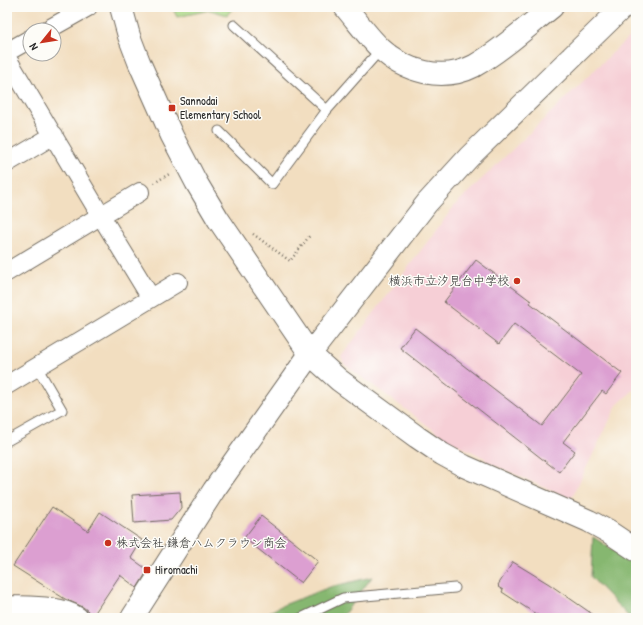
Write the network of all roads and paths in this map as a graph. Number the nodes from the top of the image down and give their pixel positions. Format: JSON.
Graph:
{"nodes":[{"id":1,"x":88,"y":7,"type":"edge"},
{"id":2,"x":121,"y":7,"type":"edge"},
{"id":3,"x":345,"y":7,"type":"edge"},
{"id":4,"x":552,"y":7,"type":"edge"},
{"id":5,"x":623,"y":7,"type":"edge"},
{"id":6,"x":61,"y":22,"type":"edge"},
{"id":7,"x":234,"y":25,"type":"dead end"},
{"id":8,"x":22,"y":44,"type":"edge"},
{"id":9,"x":381,"y":49,"type":"junction"},
{"id":10,"x":7,"y":52,"type":"edge"},
{"id":11,"x":7,"y":58,"type":"edge"},
{"id":12,"x":327,"y":110,"type":"junction"},
{"id":13,"x":219,"y":131,"type":"dead end"},
{"id":14,"x":54,"y":135,"type":"junction"},
{"id":15,"x":7,"y":163,"type":"edge"},
{"id":16,"x":175,"y":171,"type":"dead end"},
{"id":17,"x":140,"y":192,"type":"joint"},
{"id":18,"x":100,"y":216,"type":"junction"},
{"id":19,"x":248,"y":230,"type":"dead end"},
{"id":20,"x":311,"y":234,"type":"dead end"},
{"id":21,"x":7,"y":272,"type":"edge"},
{"id":22,"x":178,"y":282,"type":"dead end"},
{"id":23,"x":151,"y":298,"type":"junction"},
{"id":24,"x":310,"y":354,"type":"junction"},
{"id":25,"x":37,"y":367,"type":"junction"},
{"id":26,"x":7,"y":385,"type":"edge"},
{"id":27,"x":7,"y":441,"type":"edge"},
{"id":28,"x":636,"y":550,"type":"edge"},
{"id":29,"x":455,"y":588,"type":"dead end"},
{"id":30,"x":7,"y":607,"type":"edge"},
{"id":31,"x":77,"y":618,"type":"edge"},
{"id":32,"x":132,"y":618,"type":"edge"},
{"id":33,"x":301,"y":618,"type":"edge"}],
"edges":[{"from":1,"to":6,"type":"street"},
{"from":2,"to":24,"type":"street"},
{"from":3,"to":9,"type":"street"},
{"from":4,"to":9,"type":"street"},
{"from":5,"to":24,"type":"street"},
{"from":7,"to":12,"type":"lane"},
{"from":8,"to":10,"type":"street"},
{"from":9,"to":12,"type":"lane"},
{"from":11,"to":14,"type":"street"},
{"from":12,"to":13,"type":"lane"},
{"from":14,"to":15,"type":"street"},
{"from":14,"to":18,"type":"street"},
{"from":16,"to":17,"type":"path"},
{"from":17,"to":18,"type":"street"},
{"from":18,"to":21,"type":"street"},
{"from":18,"to":23,"type":"street"},
{"from":19,"to":20,"type":"path"},
{"from":22,"to":23,"type":"street"},
{"from":23,"to":25,"type":"street"},
{"from":24,"to":28,"type":"street"},
{"from":24,"to":32,"type":"street"},
{"from":25,"to":26,"type":"street"},
{"from":25,"to":27,"type":"lane"},
{"from":29,"to":33,"type":"lane"},
{"from":30,"to":31,"type":"street"}]}
